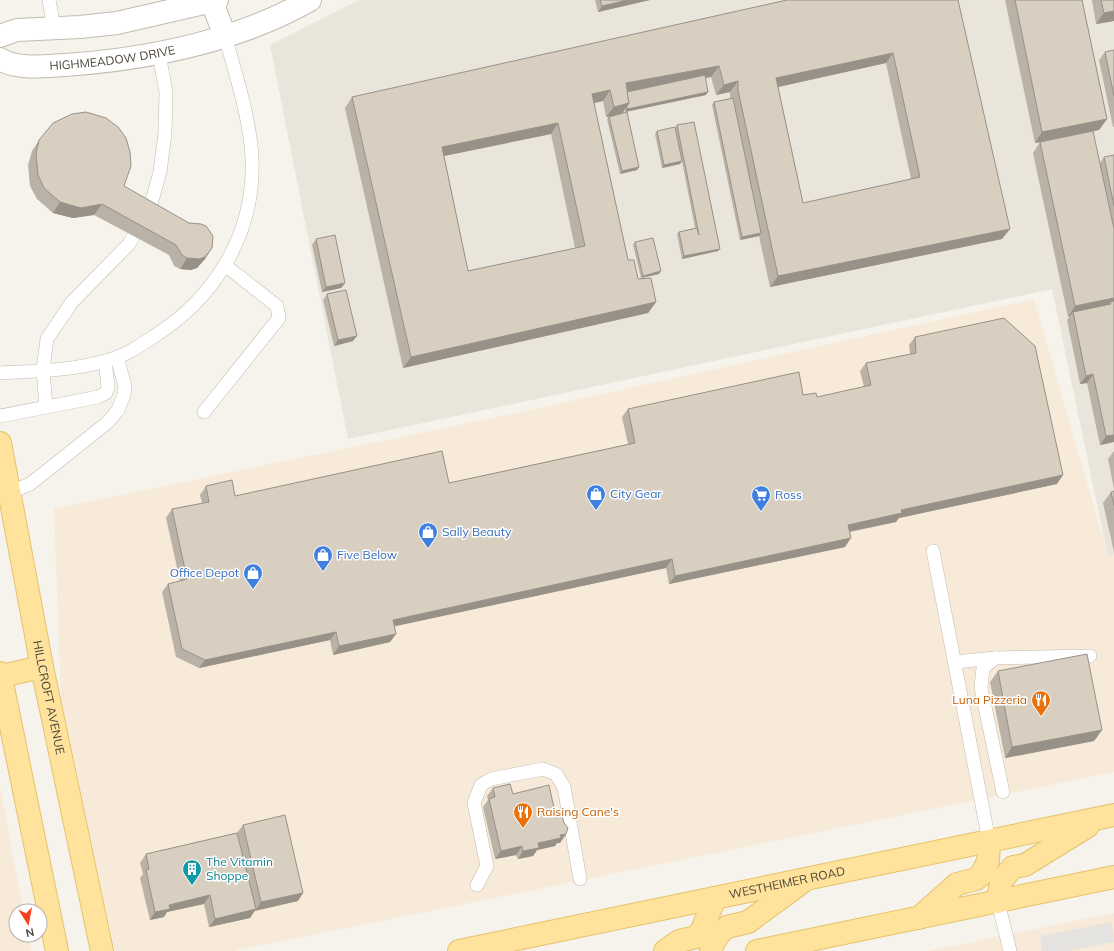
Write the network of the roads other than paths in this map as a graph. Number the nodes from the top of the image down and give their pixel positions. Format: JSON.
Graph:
{"nodes":[{"id":1,"x":49,"y":0,"type":"edge"},
{"id":2,"x":310,"y":0,"type":"edge"},
{"id":3,"x":214,"y":1,"type":"edge"},
{"id":4,"x":282,"y":7,"type":"edge"},
{"id":5,"x":54,"y":28,"type":"junction"},
{"id":6,"x":0,"y":36,"type":"edge"},
{"id":7,"x":224,"y":36,"type":"junction"},
{"id":8,"x":159,"y":54,"type":"junction"},
{"id":9,"x":0,"y":59,"type":"edge"},
{"id":10,"x":226,"y":266,"type":"junction"},
{"id":11,"x":111,"y":359,"type":"junction"},
{"id":12,"x":43,"y":370,"type":"junction"},
{"id":13,"x":0,"y":373,"type":"edge"},
{"id":14,"x":46,"y":407,"type":"junction"},
{"id":15,"x":204,"y":412,"type":"dead end"},
{"id":16,"x":0,"y":416,"type":"edge"},
{"id":17,"x":0,"y":443,"type":"edge"},
{"id":18,"x":9,"y":493,"type":"junction"},
{"id":19,"x":933,"y":551,"type":"dead end"},
{"id":20,"x":1090,"y":656,"type":"dead end"},
{"id":21,"x":995,"y":658,"type":"junction"},
{"id":22,"x":955,"y":662,"type":"junction"},
{"id":23,"x":42,"y":667,"type":"junction"},
{"id":24,"x":0,"y":675,"type":"edge"},
{"id":25,"x":1003,"y":792,"type":"dead end"},
{"id":26,"x":1106,"y":817,"type":"edge"},
{"id":27,"x":989,"y":841,"type":"junction"},
{"id":28,"x":1114,"y":877,"type":"edge"},
{"id":29,"x":580,"y":879,"type":"dead end"},
{"id":30,"x":807,"y":879,"type":"junction"},
{"id":31,"x":477,"y":884,"type":"dead end"},
{"id":32,"x":715,"y":898,"type":"junction"},
{"id":33,"x":998,"y":902,"type":"junction"},
{"id":34,"x":918,"y":918,"type":"junction"},
{"id":35,"x":57,"y":951,"type":"edge"},
{"id":36,"x":102,"y":951,"type":"edge"},
{"id":37,"x":459,"y":951,"type":"edge"},
{"id":38,"x":665,"y":951,"type":"edge"},
{"id":39,"x":711,"y":951,"type":"edge"},
{"id":40,"x":757,"y":951,"type":"edge"},
{"id":41,"x":1010,"y":951,"type":"edge"}],
"edges":[{"from":1,"to":5,"type":"lane"},
{"from":2,"to":4,"type":"street","name":"HIGHMEADOW DRIVE"},
{"from":3,"to":5,"type":"street"},
{"from":3,"to":7,"type":"street"},
{"from":4,"to":7,"type":"street","name":"HIGHMEADOW DRIVE"},
{"from":5,"to":6,"type":"street"},
{"from":7,"to":8,"type":"street","name":"HIGHMEADOW DRIVE"},
{"from":7,"to":10,"type":"lane"},
{"from":8,"to":9,"type":"street","name":"HIGHMEADOW DRIVE"},
{"from":8,"to":12,"type":"lane"},
{"from":10,"to":11,"type":"lane"},
{"from":10,"to":15,"type":"lane"},
{"from":11,"to":12,"type":"lane"},
{"from":11,"to":14,"type":"lane"},
{"from":11,"to":18,"type":"lane"},
{"from":12,"to":13,"type":"lane"},
{"from":12,"to":14,"type":"lane"},
{"from":14,"to":16,"type":"lane"},
{"from":17,"to":18,"type":"main road","name":"HILLCROFT AVENUE"},
{"from":18,"to":23,"type":"main road","name":"HILLCROFT AVENUE"},
{"from":19,"to":22,"type":"lane"},
{"from":20,"to":21,"type":"lane"},
{"from":21,"to":22,"type":"lane"},
{"from":21,"to":25,"type":"lane"},
{"from":22,"to":27,"type":"lane"},
{"from":23,"to":24,"type":"main road"},
{"from":23,"to":36,"type":"main road","name":"HILLCROFT AVENUE"},
{"from":24,"to":35,"type":"main road"},
{"from":26,"to":27,"type":"main road","name":"WESTHEIMER ROAD"},
{"from":26,"to":33,"type":"main road"},
{"from":27,"to":30,"type":"main road","name":"WESTHEIMER ROAD"},
{"from":27,"to":34,"type":"main road"},
{"from":28,"to":33,"type":"main road"},
{"from":29,"to":31,"type":"lane"},
{"from":30,"to":32,"type":"main road","name":"WESTHEIMER ROAD"},
{"from":30,"to":39,"type":"main road"},
{"from":32,"to":37,"type":"main road","name":"WESTHEIMER ROAD"},
{"from":32,"to":38,"type":"main road"},
{"from":33,"to":34,"type":"main road"},
{"from":33,"to":41,"type":"lane"},
{"from":34,"to":40,"type":"main road"}]}
